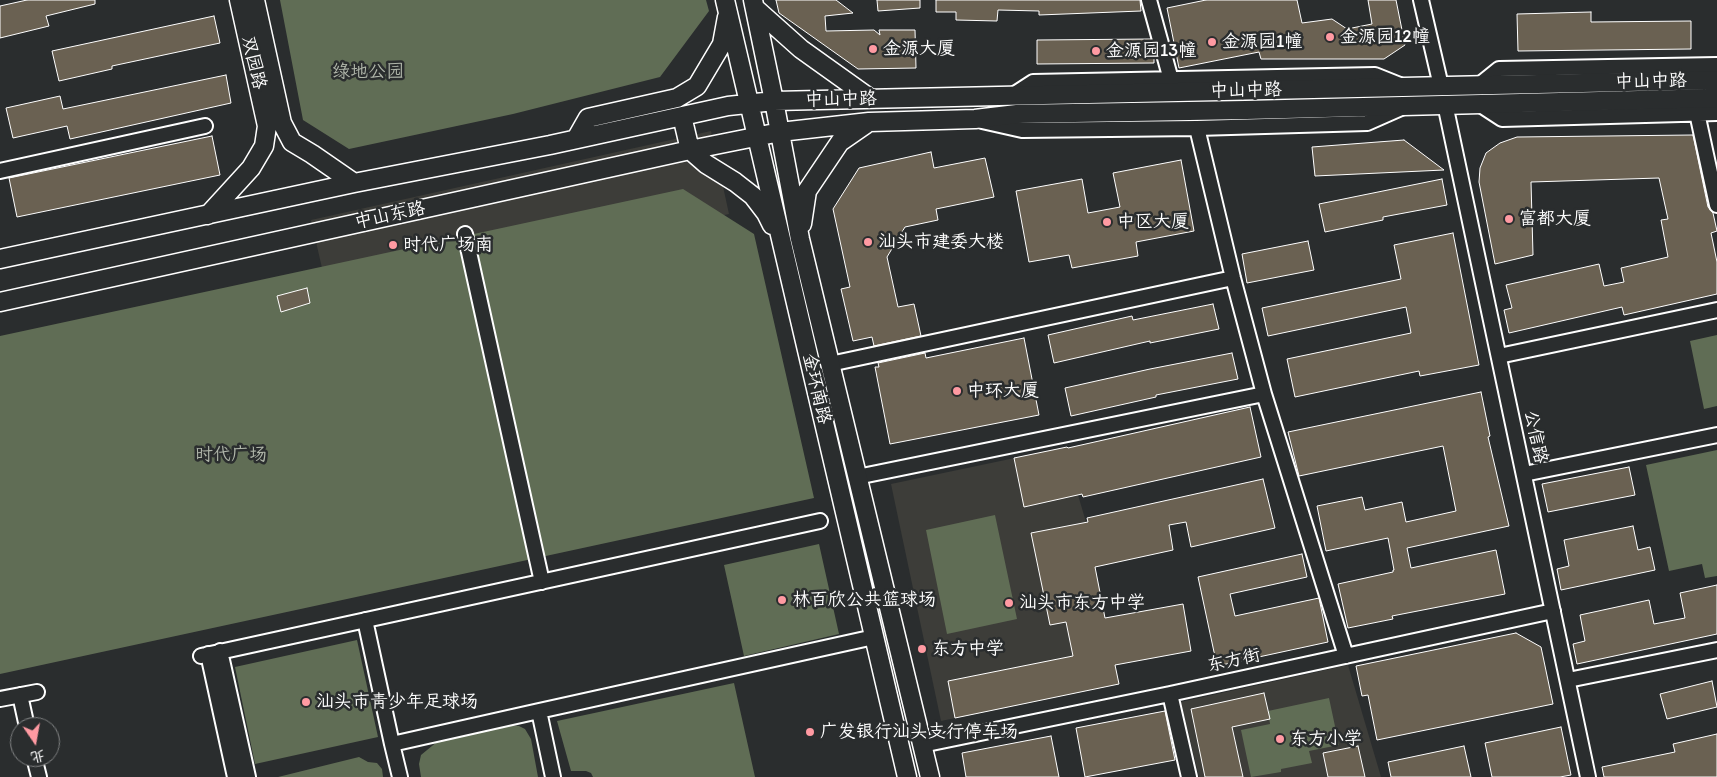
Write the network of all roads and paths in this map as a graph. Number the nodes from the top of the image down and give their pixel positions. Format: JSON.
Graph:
{"nodes":[{"id":1,"x":239,"y":0,"type":"edge"},
{"id":2,"x":255,"y":0,"type":"edge"},
{"id":3,"x":1149,"y":0,"type":"edge"},
{"id":4,"x":1422,"y":0,"type":"edge"},
{"id":5,"x":754,"y":4,"type":"edge"},
{"id":6,"x":727,"y":6,"type":"edge"},
{"id":7,"x":1612,"y":67,"type":"junction"},
{"id":8,"x":1716,"y":70,"type":"edge"},
{"id":9,"x":1246,"y":79,"type":"junction"},
{"id":10,"x":1597,"y":83,"type":"junction"},
{"id":11,"x":1173,"y":86,"type":"junction"},
{"id":12,"x":1441,"y":86,"type":"junction"},
{"id":13,"x":1478,"y":86,"type":"junction"},
{"id":14,"x":1406,"y":87,"type":"junction"},
{"id":15,"x":1230,"y":91,"type":"junction"},
{"id":16,"x":1717,"y":98,"type":"edge"},
{"id":17,"x":872,"y":99,"type":"junction"},
{"id":18,"x":1610,"y":100,"type":"junction"},
{"id":19,"x":774,"y":101,"type":"junction"},
{"id":20,"x":750,"y":104,"type":"junction"},
{"id":21,"x":1445,"y":104,"type":"junction"},
{"id":22,"x":1479,"y":104,"type":"junction"},
{"id":23,"x":1406,"y":106,"type":"junction"},
{"id":24,"x":1246,"y":110,"type":"junction"},
{"id":25,"x":1085,"y":113,"type":"junction"},
{"id":26,"x":1697,"y":113,"type":"junction"},
{"id":27,"x":1717,"y":113,"type":"edge"},
{"id":28,"x":682,"y":116,"type":"junction"},
{"id":29,"x":1595,"y":116,"type":"junction"},
{"id":30,"x":975,"y":119,"type":"junction"},
{"id":31,"x":869,"y":122,"type":"junction"},
{"id":32,"x":275,"y":124,"type":"junction"},
{"id":33,"x":205,"y":126,"type":"dead end"},
{"id":34,"x":1228,"y":127,"type":"junction"},
{"id":35,"x":1196,"y":128,"type":"junction"},
{"id":36,"x":1074,"y":129,"type":"junction"},
{"id":37,"x":780,"y":132,"type":"junction"},
{"id":38,"x":756,"y":136,"type":"junction"},
{"id":39,"x":576,"y":139,"type":"junction"},
{"id":40,"x":690,"y":150,"type":"junction"},
{"id":41,"x":0,"y":171,"type":"edge"},
{"id":42,"x":354,"y":183,"type":"junction"},
{"id":43,"x":1717,"y":205,"type":"edge"},
{"id":44,"x":208,"y":215,"type":"junction"},
{"id":45,"x":465,"y":234,"type":"dead end"},
{"id":46,"x":800,"y":239,"type":"junction"},
{"id":47,"x":782,"y":246,"type":"junction"},
{"id":48,"x":0,"y":259,"type":"edge"},
{"id":49,"x":1233,"y":278,"type":"junction"},
{"id":50,"x":0,"y":302,"type":"edge"},
{"id":51,"x":1717,"y":310,"type":"edge"},
{"id":52,"x":1499,"y":356,"type":"junction"},
{"id":53,"x":830,"y":364,"type":"junction"},
{"id":54,"x":1264,"y":394,"type":"junction"},
{"id":55,"x":1717,"y":435,"type":"edge"},
{"id":56,"x":1524,"y":474,"type":"junction"},
{"id":57,"x":858,"y":477,"type":"junction"},
{"id":58,"x":820,"y":521,"type":"dead end"},
{"id":59,"x":542,"y":582,"type":"junction"},
{"id":60,"x":1553,"y":611,"type":"junction"},
{"id":61,"x":365,"y":620,"type":"junction"},
{"id":62,"x":874,"y":637,"type":"junction"},
{"id":63,"x":1717,"y":650,"type":"edge"},
{"id":64,"x":210,"y":654,"type":"junction"},
{"id":65,"x":1346,"y":656,"type":"junction"},
{"id":66,"x":1568,"y":680,"type":"junction"},
{"id":67,"x":37,"y":692,"type":"dead end"},
{"id":68,"x":1170,"y":694,"type":"junction"},
{"id":69,"x":20,"y":695,"type":"junction"},
{"id":70,"x":0,"y":699,"type":"edge"},
{"id":71,"x":539,"y":711,"type":"junction"},
{"id":72,"x":25,"y":717,"type":"edge"},
{"id":73,"x":392,"y":744,"type":"junction"},
{"id":74,"x":922,"y":745,"type":"junction"},
{"id":75,"x":235,"y":777,"type":"edge"},
{"id":76,"x":248,"y":777,"type":"edge"},
{"id":77,"x":400,"y":777,"type":"edge"},
{"id":78,"x":553,"y":777,"type":"edge"},
{"id":79,"x":907,"y":777,"type":"edge"},
{"id":80,"x":930,"y":777,"type":"edge"},
{"id":81,"x":1189,"y":777,"type":"edge"},
{"id":82,"x":1588,"y":777,"type":"edge"}],
"edges":[{"from":1,"to":32,"type":"main road","name":"双园路"},
{"from":2,"to":32,"type":"main road","name":"双园路"},
{"from":3,"to":11,"type":"street"},
{"from":4,"to":12,"type":"street"},
{"from":5,"to":17,"type":"main road"},
{"from":5,"to":19,"type":"main road","name":"金环南路"},
{"from":6,"to":20,"type":"main road","name":"金环南路"},
{"from":6,"to":39,"type":"main road"},
{"from":7,"to":8,"type":"street"},
{"from":7,"to":10,"type":"street"},
{"from":7,"to":13,"type":"street"},
{"from":8,"to":10,"type":"main road","name":"中山中路"},
{"from":9,"to":11,"type":"street"},
{"from":9,"to":14,"type":"street"},
{"from":9,"to":15,"type":"street"},
{"from":10,"to":13,"type":"main road","name":"中山中路"},
{"from":11,"to":15,"type":"main road","name":"中山中路"},
{"from":11,"to":17,"type":"main road","name":"中山中路"},
{"from":12,"to":13,"type":"main road","name":"中山中路"},
{"from":12,"to":14,"type":"main road","name":"中山中路"},
{"from":14,"to":15,"type":"main road","name":"中山中路"},
{"from":16,"to":18,"type":"main road","name":"中山中路"},
{"from":17,"to":19,"type":"main road","name":"中山中路"},
{"from":18,"to":22,"type":"main road","name":"中山中路"},
{"from":18,"to":29,"type":"street"},
{"from":19,"to":20,"type":"main road"},
{"from":19,"to":37,"type":"main road","name":"金环南路"},
{"from":20,"to":28,"type":"main road"},
{"from":20,"to":38,"type":"main road","name":"金环南路"},
{"from":21,"to":22,"type":"main road","name":"中山中路"},
{"from":21,"to":23,"type":"main road","name":"中山中路"},
{"from":21,"to":52,"type":"street","name":"公信路"},
{"from":22,"to":29,"type":"street"},
{"from":23,"to":24,"type":"main road","name":"中山中路"},
{"from":23,"to":34,"type":"street"},
{"from":24,"to":25,"type":"main road","name":"中山中路"},
{"from":24,"to":34,"type":"street"},
{"from":25,"to":30,"type":"main road","name":"中山中路"},
{"from":25,"to":36,"type":"street"},
{"from":26,"to":27,"type":"street"},
{"from":26,"to":29,"type":"street"},
{"from":26,"to":43,"type":"street"},
{"from":28,"to":39,"type":"main road"},
{"from":28,"to":40,"type":"main road"},
{"from":30,"to":31,"type":"main road","name":"中山中路"},
{"from":30,"to":36,"type":"street"},
{"from":31,"to":37,"type":"main road","name":"中山中路"},
{"from":31,"to":46,"type":"main road"},
{"from":32,"to":42,"type":"main road"},
{"from":32,"to":44,"type":"main road"},
{"from":33,"to":41,"type":"street"},
{"from":34,"to":35,"type":"street"},
{"from":35,"to":36,"type":"street"},
{"from":35,"to":49,"type":"street"},
{"from":37,"to":38,"type":"main road","name":"中山东路"},
{"from":37,"to":46,"type":"main road","name":"金环南路"},
{"from":38,"to":40,"type":"main road","name":"中山东路"},
{"from":38,"to":47,"type":"main road","name":"金环南路"},
{"from":39,"to":42,"type":"main road"},
{"from":40,"to":47,"type":"main road"},
{"from":40,"to":50,"type":"main road","name":"中山东路"},
{"from":42,"to":44,"type":"main road"},
{"from":44,"to":48,"type":"main road"},
{"from":45,"to":59,"type":"street"},
{"from":46,"to":53,"type":"main road","name":"金环南路"},
{"from":47,"to":62,"type":"main road","name":"金环南路"},
{"from":49,"to":53,"type":"street"},
{"from":49,"to":54,"type":"street"},
{"from":51,"to":52,"type":"street"},
{"from":52,"to":56,"type":"street","name":"公信路"},
{"from":53,"to":57,"type":"main road","name":"金环南路"},
{"from":54,"to":57,"type":"street"},
{"from":54,"to":65,"type":"street"},
{"from":55,"to":56,"type":"street"},
{"from":56,"to":60,"type":"street","name":"公信路"},
{"from":57,"to":74,"type":"main road","name":"金环南路"},
{"from":58,"to":59,"type":"street"},
{"from":59,"to":61,"type":"street"},
{"from":60,"to":65,"type":"street","name":"东方街"},
{"from":60,"to":66,"type":"street","name":"公信路"},
{"from":61,"to":64,"type":"street"},
{"from":61,"to":73,"type":"street"},
{"from":62,"to":71,"type":"street"},
{"from":62,"to":79,"type":"main road","name":"金环南路"},
{"from":63,"to":66,"type":"street"},
{"from":64,"to":75,"type":"street"},
{"from":64,"to":76,"type":"street"},
{"from":65,"to":68,"type":"street","name":"东方街"},
{"from":66,"to":82,"type":"street","name":"公信路"},
{"from":67,"to":69,"type":"street"},
{"from":68,"to":74,"type":"street","name":"东方街"},
{"from":68,"to":81,"type":"street"},
{"from":69,"to":70,"type":"street"},
{"from":69,"to":72,"type":"street"},
{"from":71,"to":73,"type":"street"},
{"from":71,"to":78,"type":"street"},
{"from":73,"to":77,"type":"street"},
{"from":74,"to":80,"type":"main road","name":"金环南路"}]}
